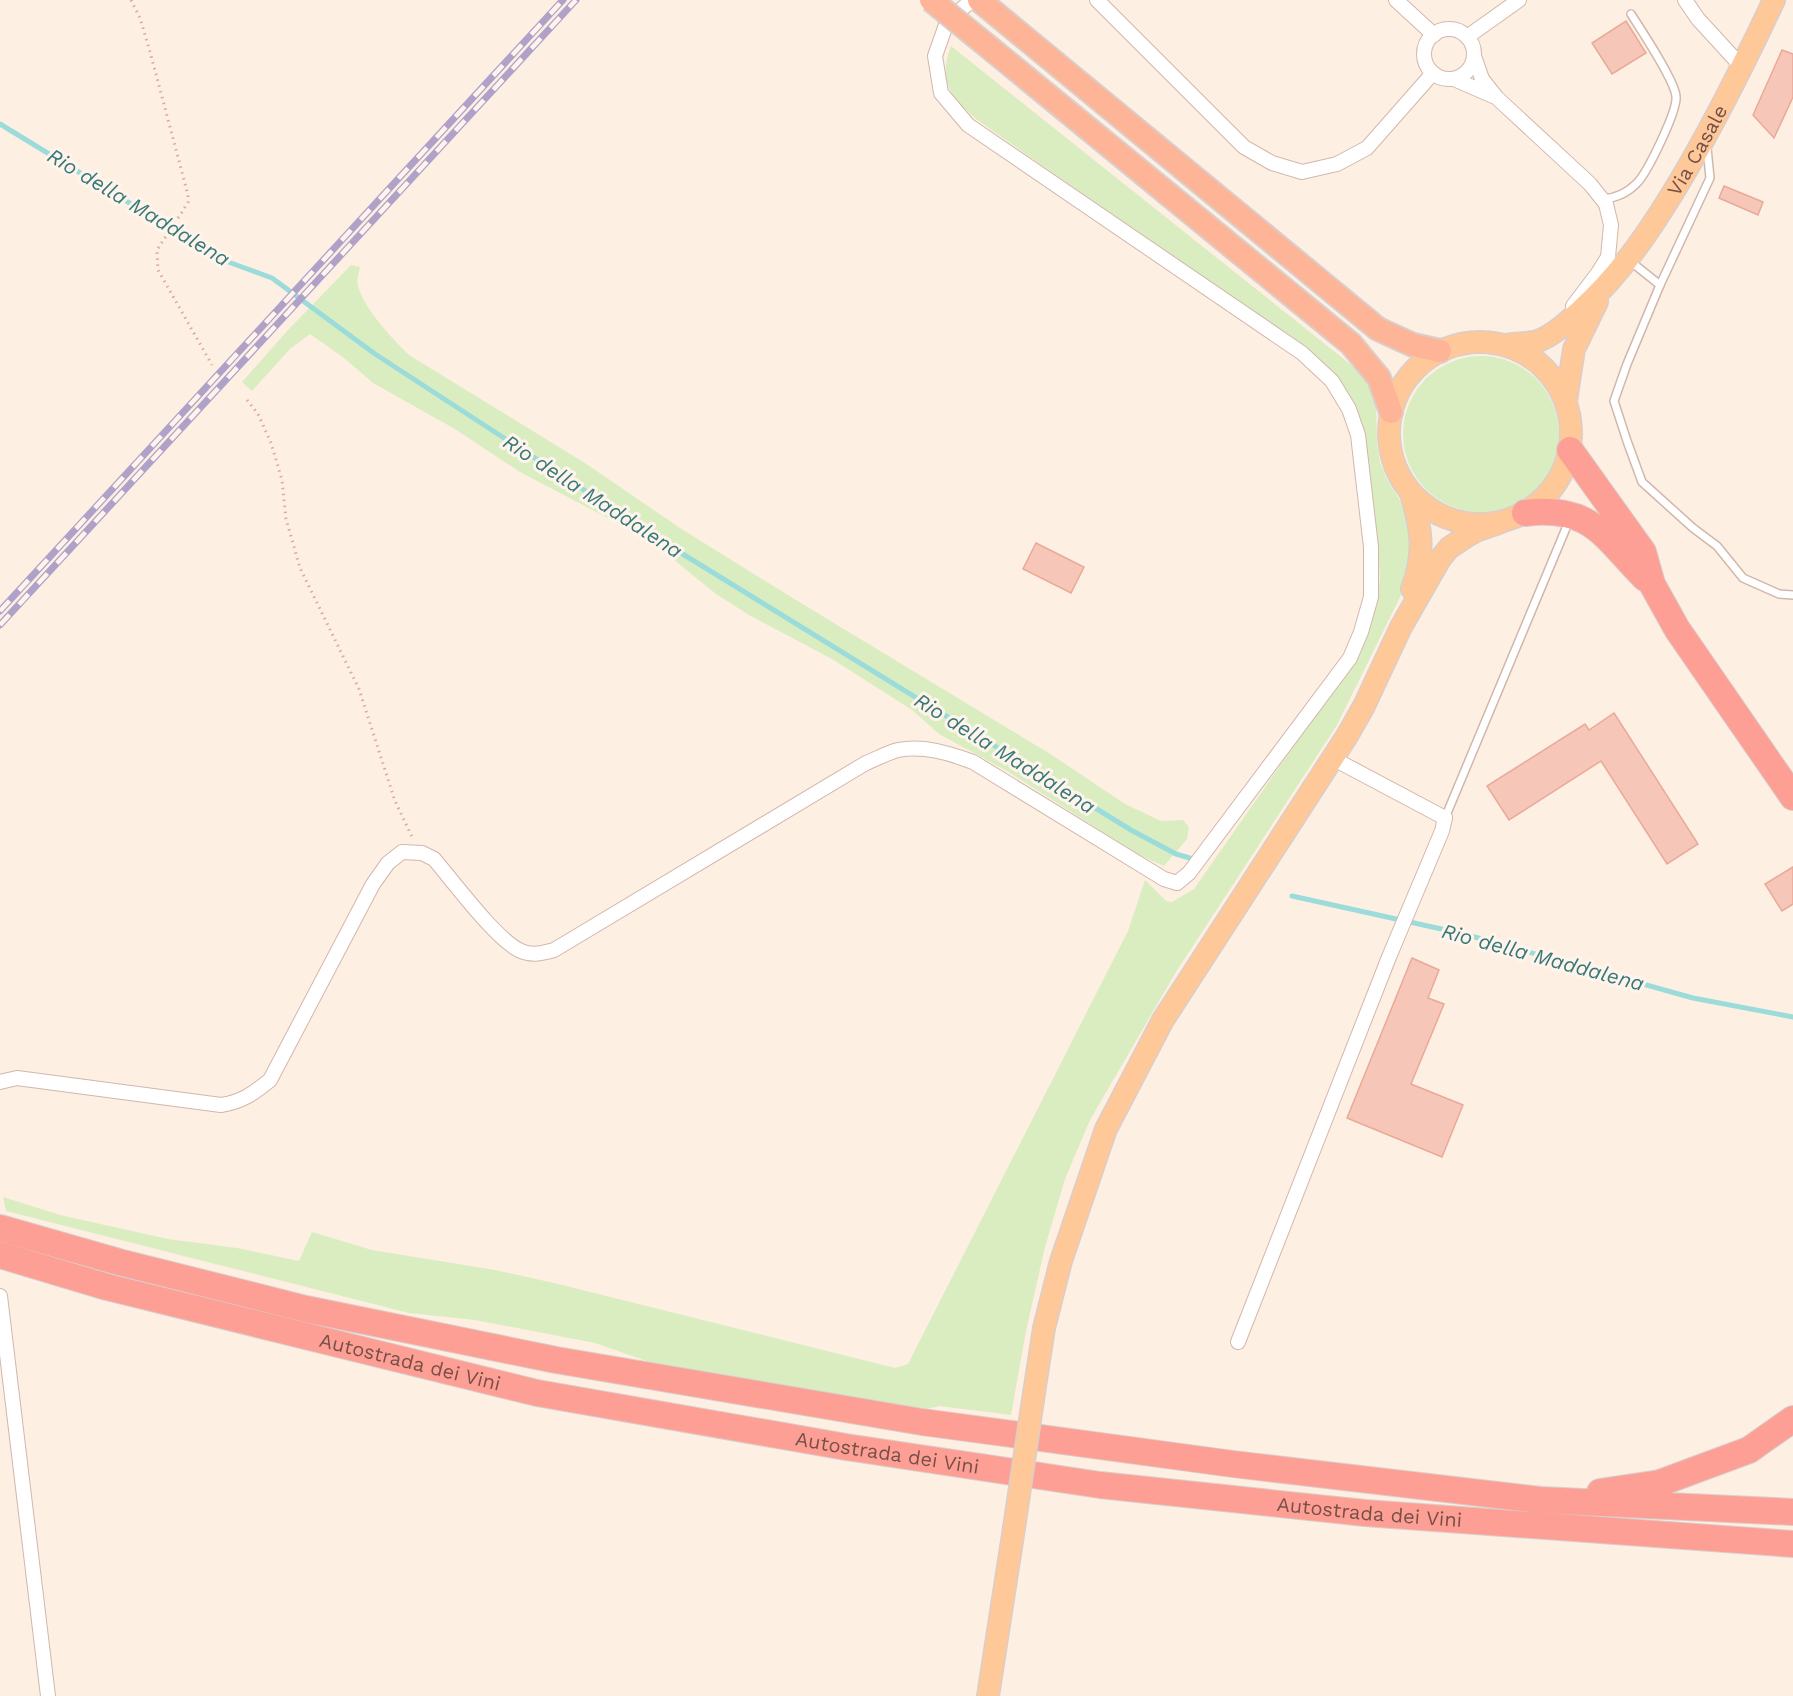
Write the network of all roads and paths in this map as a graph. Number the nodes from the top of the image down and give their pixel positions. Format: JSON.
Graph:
{"nodes":[{"id":1,"x":131,"y":0,"type":"edge"},
{"id":2,"x":931,"y":0,"type":"edge"},
{"id":3,"x":972,"y":0,"type":"edge"},
{"id":4,"x":979,"y":0,"type":"edge"},
{"id":5,"x":1097,"y":0,"type":"edge"},
{"id":6,"x":1396,"y":0,"type":"edge"},
{"id":7,"x":1519,"y":0,"type":"edge"},
{"id":8,"x":1685,"y":0,"type":"edge"},
{"id":9,"x":1774,"y":0,"type":"edge"},
{"id":10,"x":1631,"y":14,"type":"dead end"},
{"id":11,"x":1434,"y":35,"type":"junction"},
{"id":12,"x":1467,"y":37,"type":"junction"},
{"id":13,"x":1474,"y":56,"type":"junction"},
{"id":14,"x":1742,"y":67,"type":"junction"},
{"id":15,"x":1433,"y":73,"type":"junction"},
{"id":16,"x":1454,"y":79,"type":"junction"},
{"id":17,"x":1497,"y":98,"type":"junction"},
{"id":18,"x":1706,"y":138,"type":"junction"},
{"id":19,"x":1602,"y":199,"type":"junction"},
{"id":20,"x":1629,"y":260,"type":"junction"},
{"id":21,"x":1660,"y":285,"type":"junction"},
{"id":22,"x":1602,"y":291,"type":"junction"},
{"id":23,"x":1551,"y":333,"type":"junction"},
{"id":24,"x":1504,"y":345,"type":"junction"},
{"id":25,"x":1440,"y":351,"type":"junction"},
{"id":26,"x":212,"y":365,"type":"dead end"},
{"id":27,"x":248,"y":400,"type":"dead end"},
{"id":28,"x":1566,"y":401,"type":"junction"},
{"id":29,"x":1391,"y":412,"type":"junction"},
{"id":30,"x":1570,"y":450,"type":"junction"},
{"id":31,"x":1411,"y":494,"type":"junction"},
{"id":32,"x":1525,"y":513,"type":"junction"},
{"id":33,"x":1571,"y":516,"type":"junction"},
{"id":34,"x":1499,"y":523,"type":"junction"},
{"id":35,"x":1652,"y":584,"type":"junction"},
{"id":36,"x":1793,"y":595,"type":"edge"},
{"id":37,"x":1401,"y":627,"type":"junction"},
{"id":38,"x":1332,"y":758,"type":"junction"},
{"id":39,"x":1793,"y":797,"type":"edge"},
{"id":40,"x":1445,"y":818,"type":"junction"},
{"id":41,"x":422,"y":853,"type":"junction"},
{"id":42,"x":0,"y":1082,"type":"edge"},
{"id":43,"x":0,"y":1228,"type":"edge"},
{"id":44,"x":0,"y":1255,"type":"edge"},
{"id":45,"x":0,"y":1296,"type":"edge"},
{"id":46,"x":1238,"y":1342,"type":"dead end"},
{"id":47,"x":10,"y":1375,"type":"junction"},
{"id":48,"x":0,"y":1393,"type":"edge"},
{"id":49,"x":1793,"y":1419,"type":"edge"},
{"id":50,"x":1540,"y":1500,"type":"junction"},
{"id":51,"x":1793,"y":1512,"type":"edge"},
{"id":52,"x":1793,"y":1544,"type":"edge"},
{"id":53,"x":48,"y":1696,"type":"edge"},
{"id":54,"x":988,"y":1696,"type":"edge"}],
"edges":[{"from":1,"to":26,"type":"path"},
{"from":2,"to":29,"type":"highway","bridge":true},
{"from":3,"to":41,"type":"street"},
{"from":4,"to":25,"type":"highway"},
{"from":5,"to":15,"type":"street"},
{"from":6,"to":11,"type":"street"},
{"from":7,"to":12,"type":"street"},
{"from":8,"to":14,"type":"street"},
{"from":9,"to":14,"type":"main road","name":"Via Casale"},
{"from":10,"to":19,"type":"lane"},
{"from":11,"to":12,"type":"street"},
{"from":11,"to":15,"type":"street"},
{"from":12,"to":13,"type":"street"},
{"from":13,"to":16,"type":"street"},
{"from":13,"to":17,"type":"street"},
{"from":14,"to":18,"type":"main road","name":"Via Casale"},
{"from":15,"to":16,"type":"street"},
{"from":16,"to":17,"type":"street"},
{"from":17,"to":19,"type":"street"},
{"from":18,"to":20,"type":"main road","name":"Via Casale"},
{"from":18,"to":21,"type":"lane"},
{"from":19,"to":23,"type":"street"},
{"from":20,"to":21,"type":"lane"},
{"from":20,"to":22,"type":"main road","name":"Via Casale"},
{"from":21,"to":36,"type":"lane"},
{"from":22,"to":23,"type":"main road","name":"Via Casale"},
{"from":22,"to":28,"type":"main road","name":"Via Casale"},
{"from":23,"to":24,"type":"main road","name":"Via Casale"},
{"from":24,"to":25,"type":"main road"},
{"from":24,"to":28,"type":"main road"},
{"from":25,"to":29,"type":"main road"},
{"from":27,"to":41,"type":"path"},
{"from":28,"to":30,"type":"main road"},
{"from":29,"to":31,"type":"main road"},
{"from":30,"to":32,"type":"main road"},
{"from":30,"to":35,"type":"highway"},
{"from":31,"to":34,"type":"main road"},
{"from":31,"to":37,"type":"main road"},
{"from":32,"to":33,"type":"highway"},
{"from":32,"to":34,"type":"main road"},
{"from":33,"to":35,"type":"highway"},
{"from":33,"to":40,"type":"lane"},
{"from":34,"to":37,"type":"main road"},
{"from":35,"to":39,"type":"highway"},
{"from":37,"to":38,"type":"main road"},
{"from":38,"to":40,"type":"street"},
{"from":38,"to":54,"type":"main road","bridge":true},
{"from":40,"to":46,"type":"street"},
{"from":41,"to":42,"type":"street"},
{"from":43,"to":50,"type":"highway","name":"Autostrada dei Vini"},
{"from":44,"to":52,"type":"highway","name":"Autostrada dei Vini"},
{"from":45,"to":47,"type":"street"},
{"from":47,"to":48,"type":"street"},
{"from":47,"to":53,"type":"street"},
{"from":49,"to":50,"type":"highway"},
{"from":50,"to":51,"type":"highway","name":"Autostrada dei Vini"}]}
